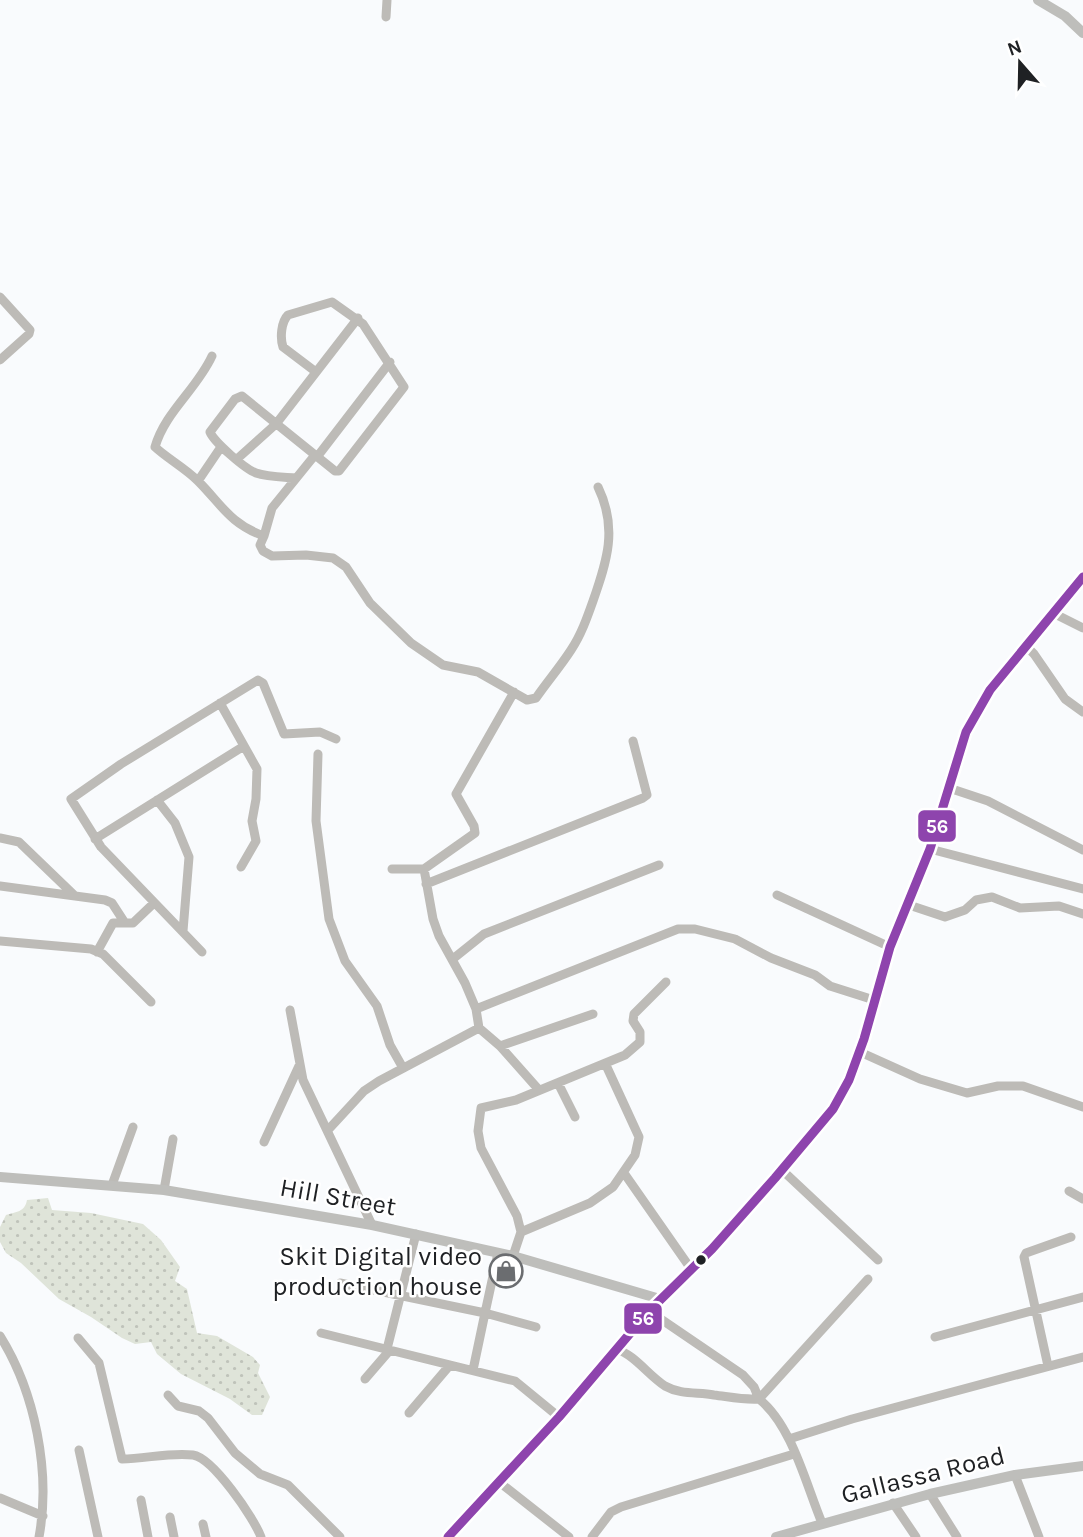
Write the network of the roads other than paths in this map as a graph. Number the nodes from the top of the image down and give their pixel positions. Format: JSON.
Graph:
{"nodes":[{"id":1,"x":387,"y":0,"type":"edge"},
{"id":2,"x":1038,"y":0,"type":"edge"},
{"id":3,"x":386,"y":17,"type":"dead end"},
{"id":4,"x":1083,"y":33,"type":"edge"},
{"id":5,"x":0,"y":297,"type":"edge"},
{"id":6,"x":358,"y":318,"type":"junction"},
{"id":7,"x":212,"y":356,"type":"dead end"},
{"id":8,"x":0,"y":360,"type":"edge"},
{"id":9,"x":390,"y":362,"type":"junction"},
{"id":10,"x":316,"y":372,"type":"junction"},
{"id":11,"x":276,"y":424,"type":"junction"},
{"id":12,"x":221,"y":447,"type":"junction"},
{"id":13,"x":316,"y":456,"type":"junction"},
{"id":14,"x":237,"y":459,"type":"junction"},
{"id":15,"x":296,"y":478,"type":"junction"},
{"id":16,"x":198,"y":481,"type":"junction"},
{"id":17,"x":598,"y":487,"type":"dead end"},
{"id":18,"x":264,"y":536,"type":"junction"},
{"id":19,"x":1083,"y":577,"type":"edge"},
{"id":20,"x":1053,"y":613,"type":"junction"},
{"id":21,"x":1083,"y":628,"type":"edge"},
{"id":22,"x":1026,"y":646,"type":"junction"},
{"id":23,"x":514,"y":692,"type":"junction"},
{"id":24,"x":220,"y":704,"type":"junction"},
{"id":25,"x":1083,"y":712,"type":"edge"},
{"id":26,"x":336,"y":739,"type":"dead end"},
{"id":27,"x":633,"y":741,"type":"dead end"},
{"id":28,"x":244,"y":746,"type":"junction"},
{"id":29,"x":318,"y":754,"type":"dead end"},
{"id":30,"x":949,"y":788,"type":"junction"},
{"id":31,"x":157,"y":800,"type":"junction"},
{"id":32,"x":0,"y":838,"type":"edge"},
{"id":33,"x":94,"y":839,"type":"junction"},
{"id":34,"x":930,"y":849,"type":"junction"},
{"id":35,"x":1083,"y":850,"type":"edge"},
{"id":36,"x":659,"y":865,"type":"dead end"},
{"id":37,"x":241,"y":867,"type":"dead end"},
{"id":38,"x":393,"y":869,"type":"dead end"},
{"id":39,"x":424,"y":869,"type":"junction"},
{"id":40,"x":426,"y":884,"type":"junction"},
{"id":41,"x":0,"y":886,"type":"edge"},
{"id":42,"x":1083,"y":888,"type":"edge"},
{"id":43,"x":74,"y":895,"type":"junction"},
{"id":44,"x":777,"y":895,"type":"dead end"},
{"id":45,"x":154,"y":903,"type":"junction"},
{"id":46,"x":906,"y":904,"type":"junction"},
{"id":47,"x":1083,"y":914,"type":"edge"},
{"id":48,"x":125,"y":923,"type":"junction"},
{"id":49,"x":183,"y":932,"type":"junction"},
{"id":50,"x":0,"y":941,"type":"edge"},
{"id":51,"x":890,"y":947,"type":"junction"},
{"id":52,"x":97,"y":951,"type":"junction"},
{"id":53,"x":202,"y":953,"type":"dead end"},
{"id":54,"x":454,"y":958,"type":"junction"},
{"id":55,"x":666,"y":982,"type":"dead end"},
{"id":56,"x":874,"y":1000,"type":"junction"},
{"id":57,"x":151,"y":1002,"type":"dead end"},
{"id":58,"x":476,"y":1009,"type":"junction"},
{"id":59,"x":290,"y":1010,"type":"dead end"},
{"id":60,"x":593,"y":1014,"type":"dead end"},
{"id":61,"x":478,"y":1028,"type":"junction"},
{"id":62,"x":500,"y":1046,"type":"junction"},
{"id":63,"x":860,"y":1052,"type":"junction"},
{"id":64,"x":605,"y":1063,"type":"junction"},
{"id":65,"x":299,"y":1066,"type":"junction"},
{"id":66,"x":403,"y":1069,"type":"junction"},
{"id":67,"x":558,"y":1083,"type":"junction"},
{"id":68,"x":539,"y":1090,"type":"junction"},
{"id":69,"x":1083,"y":1107,"type":"edge"},
{"id":70,"x":575,"y":1117,"type":"dead end"},
{"id":71,"x":133,"y":1126,"type":"dead end"},
{"id":72,"x":328,"y":1130,"type":"junction"},
{"id":73,"x":173,"y":1139,"type":"dead end"},
{"id":74,"x":264,"y":1142,"type":"dead end"},
{"id":75,"x":782,"y":1170,"type":"junction"},
{"id":76,"x":624,"y":1172,"type":"junction"},
{"id":77,"x":0,"y":1177,"type":"edge"},
{"id":78,"x":112,"y":1185,"type":"junction"},
{"id":79,"x":163,"y":1190,"type":"junction"},
{"id":80,"x":1069,"y":1191,"type":"dead end"},
{"id":81,"x":1083,"y":1199,"type":"edge"},
{"id":82,"x":372,"y":1225,"type":"junction"},
{"id":83,"x":521,"y":1232,"type":"junction"},
{"id":84,"x":416,"y":1234,"type":"junction"},
{"id":85,"x":1071,"y":1237,"type":"dead end"},
{"id":86,"x":498,"y":1253,"type":"junction"},
{"id":87,"x":513,"y":1256,"type":"junction"},
{"id":88,"x":878,"y":1260,"type":"dead end"},
{"id":89,"x":691,"y":1269,"type":"junction"},
{"id":90,"x":868,"y":1279,"type":"dead end"},
{"id":91,"x":340,"y":1283,"type":"dead end"},
{"id":92,"x":402,"y":1295,"type":"junction"},
{"id":93,"x":1083,"y":1297,"type":"edge"},
{"id":94,"x":660,"y":1299,"type":"junction"},
{"id":95,"x":1035,"y":1310,"type":"junction"},
{"id":96,"x":649,"y":1311,"type":"junction"},
{"id":97,"x":485,"y":1313,"type":"junction"},
{"id":98,"x":537,"y":1327,"type":"dead end"},
{"id":99,"x":321,"y":1333,"type":"dead end"},
{"id":100,"x":0,"y":1336,"type":"edge"},
{"id":101,"x":935,"y":1337,"type":"dead end"},
{"id":102,"x":78,"y":1338,"type":"dead end"},
{"id":103,"x":616,"y":1349,"type":"junction"},
{"id":104,"x":388,"y":1350,"type":"junction"},
{"id":105,"x":1083,"y":1357,"type":"edge"},
{"id":106,"x":450,"y":1365,"type":"junction"},
{"id":107,"x":1048,"y":1366,"type":"junction"},
{"id":108,"x":472,"y":1370,"type":"junction"},
{"id":109,"x":365,"y":1379,"type":"dead end"},
{"id":110,"x":168,"y":1395,"type":"dead end"},
{"id":111,"x":759,"y":1399,"type":"junction"},
{"id":112,"x":409,"y":1413,"type":"dead end"},
{"id":113,"x":559,"y":1417,"type":"junction"},
{"id":114,"x":789,"y":1439,"type":"junction"},
{"id":115,"x":79,"y":1450,"type":"dead end"},
{"id":116,"x":794,"y":1454,"type":"junction"},
{"id":117,"x":1083,"y":1466,"type":"edge"},
{"id":118,"x":1014,"y":1475,"type":"junction"},
{"id":119,"x":499,"y":1482,"type":"junction"},
{"id":120,"x":930,"y":1494,"type":"junction"},
{"id":121,"x":0,"y":1499,"type":"edge"},
{"id":122,"x":141,"y":1500,"type":"dead end"},
{"id":123,"x":893,"y":1503,"type":"junction"},
{"id":124,"x":43,"y":1516,"type":"junction"},
{"id":125,"x":170,"y":1517,"type":"dead end"},
{"id":126,"x":822,"y":1523,"type":"junction"},
{"id":127,"x":203,"y":1524,"type":"dead end"},
{"id":128,"x":790,"y":1535,"type":"edge"},
{"id":129,"x":39,"y":1537,"type":"edge"},
{"id":130,"x":98,"y":1537,"type":"edge"},
{"id":131,"x":148,"y":1537,"type":"edge"},
{"id":132,"x":174,"y":1537,"type":"edge"},
{"id":133,"x":206,"y":1537,"type":"edge"},
{"id":134,"x":261,"y":1537,"type":"edge"},
{"id":135,"x":340,"y":1537,"type":"edge"},
{"id":136,"x":448,"y":1537,"type":"edge"},
{"id":137,"x":569,"y":1537,"type":"edge"},
{"id":138,"x":592,"y":1537,"type":"edge"},
{"id":139,"x":776,"y":1537,"type":"edge"},
{"id":140,"x":916,"y":1537,"type":"edge"},
{"id":141,"x":957,"y":1537,"type":"edge"},
{"id":142,"x":1039,"y":1537,"type":"edge"}],
"edges":[{"from":1,"to":3,"type":"street"},
{"from":2,"to":4,"type":"main road"},
{"from":5,"to":8,"type":"street"},
{"from":6,"to":9,"type":"street"},
{"from":6,"to":10,"type":"street"},
{"from":6,"to":10,"type":"street"},
{"from":7,"to":16,"type":"street"},
{"from":9,"to":13,"type":"street"},
{"from":9,"to":13,"type":"street"},
{"from":10,"to":11,"type":"street"},
{"from":11,"to":12,"type":"street"},
{"from":11,"to":13,"type":"street"},
{"from":11,"to":14,"type":"street"},
{"from":12,"to":14,"type":"street"},
{"from":12,"to":16,"type":"street"},
{"from":13,"to":15,"type":"street"},
{"from":14,"to":15,"type":"street"},
{"from":15,"to":18,"type":"street"},
{"from":16,"to":18,"type":"street"},
{"from":17,"to":23,"type":"street"},
{"from":18,"to":23,"type":"street"},
{"from":19,"to":20,"type":"main road"},
{"from":20,"to":21,"type":"street"},
{"from":20,"to":22,"type":"main road"},
{"from":22,"to":25,"type":"street"},
{"from":22,"to":30,"type":"main road"},
{"from":23,"to":39,"type":"street"},
{"from":24,"to":26,"type":"street"},
{"from":24,"to":28,"type":"street"},
{"from":24,"to":33,"type":"street"},
{"from":27,"to":40,"type":"street"},
{"from":28,"to":31,"type":"street"},
{"from":28,"to":37,"type":"street"},
{"from":29,"to":66,"type":"street"},
{"from":30,"to":34,"type":"main road"},
{"from":30,"to":35,"type":"street"},
{"from":31,"to":33,"type":"street"},
{"from":31,"to":49,"type":"street"},
{"from":32,"to":43,"type":"street"},
{"from":33,"to":45,"type":"street"},
{"from":34,"to":42,"type":"street"},
{"from":34,"to":46,"type":"main road"},
{"from":36,"to":54,"type":"street"},
{"from":38,"to":39,"type":"street"},
{"from":39,"to":40,"type":"street"},
{"from":40,"to":54,"type":"street"},
{"from":41,"to":43,"type":"street"},
{"from":43,"to":48,"type":"street"},
{"from":44,"to":51,"type":"street"},
{"from":45,"to":48,"type":"street"},
{"from":45,"to":49,"type":"street"},
{"from":46,"to":47,"type":"street"},
{"from":46,"to":51,"type":"main road"},
{"from":48,"to":52,"type":"street"},
{"from":49,"to":53,"type":"street"},
{"from":50,"to":52,"type":"street"},
{"from":51,"to":56,"type":"main road"},
{"from":52,"to":57,"type":"street"},
{"from":54,"to":58,"type":"street"},
{"from":55,"to":64,"type":"street"},
{"from":56,"to":58,"type":"street"},
{"from":56,"to":63,"type":"main road"},
{"from":58,"to":61,"type":"street"},
{"from":59,"to":65,"type":"street"},
{"from":60,"to":62,"type":"street"},
{"from":61,"to":62,"type":"street"},
{"from":61,"to":66,"type":"street"},
{"from":62,"to":68,"type":"street"},
{"from":63,"to":69,"type":"street"},
{"from":63,"to":75,"type":"main road"},
{"from":64,"to":67,"type":"street"},
{"from":64,"to":76,"type":"street"},
{"from":65,"to":72,"type":"street"},
{"from":65,"to":74,"type":"street"},
{"from":66,"to":72,"type":"street"},
{"from":67,"to":68,"type":"street"},
{"from":67,"to":70,"type":"street"},
{"from":68,"to":83,"type":"street"},
{"from":71,"to":78,"type":"street"},
{"from":72,"to":82,"type":"street"},
{"from":73,"to":79,"type":"street"},
{"from":75,"to":88,"type":"street"},
{"from":75,"to":89,"type":"main road"},
{"from":76,"to":83,"type":"street"},
{"from":76,"to":89,"type":"street"},
{"from":77,"to":78,"type":"main road","name":"Hill Street"},
{"from":78,"to":79,"type":"main road","name":"Hill Street"},
{"from":79,"to":82,"type":"main road","name":"Hill Street"},
{"from":80,"to":81,"type":"street"},
{"from":82,"to":84,"type":"main road","name":"Hill Street"},
{"from":83,"to":87,"type":"street"},
{"from":84,"to":86,"type":"main road","name":"Hill Street"},
{"from":84,"to":92,"type":"street"},
{"from":85,"to":95,"type":"street"},
{"from":86,"to":87,"type":"main road","name":"Hill Street"},
{"from":86,"to":97,"type":"street"},
{"from":87,"to":94,"type":"main road","name":"Hill Street"},
{"from":89,"to":94,"type":"main road"},
{"from":90,"to":111,"type":"street"},
{"from":91,"to":92,"type":"street"},
{"from":92,"to":97,"type":"street"},
{"from":92,"to":104,"type":"street"},
{"from":93,"to":95,"type":"street"},
{"from":94,"to":96,"type":"main road"},
{"from":95,"to":101,"type":"street"},
{"from":95,"to":107,"type":"street"},
{"from":96,"to":103,"type":"main road"},
{"from":96,"to":111,"type":"street"},
{"from":97,"to":98,"type":"street"},
{"from":97,"to":108,"type":"street"},
{"from":99,"to":104,"type":"street"},
{"from":100,"to":124,"type":"street"},
{"from":102,"to":134,"type":"street"},
{"from":103,"to":111,"type":"street"},
{"from":103,"to":113,"type":"main road"},
{"from":104,"to":106,"type":"street"},
{"from":104,"to":109,"type":"street"},
{"from":105,"to":107,"type":"street"},
{"from":106,"to":108,"type":"street"},
{"from":106,"to":112,"type":"street"},
{"from":107,"to":114,"type":"street"},
{"from":108,"to":113,"type":"street"},
{"from":110,"to":135,"type":"street"},
{"from":111,"to":114,"type":"street"},
{"from":113,"to":119,"type":"main road"},
{"from":114,"to":116,"type":"street"},
{"from":115,"to":130,"type":"street"},
{"from":116,"to":126,"type":"street"},
{"from":116,"to":138,"type":"street"},
{"from":117,"to":118,"type":"main road","name":"Gallassa Road"},
{"from":118,"to":120,"type":"main road","name":"Gallassa Road"},
{"from":118,"to":142,"type":"street"},
{"from":119,"to":136,"type":"main road"},
{"from":119,"to":137,"type":"street"},
{"from":120,"to":123,"type":"main road","name":"Gallassa Road"},
{"from":120,"to":141,"type":"street"},
{"from":121,"to":124,"type":"street"},
{"from":122,"to":131,"type":"street"},
{"from":123,"to":126,"type":"main road","name":"Gallassa Road"},
{"from":123,"to":140,"type":"street"},
{"from":124,"to":129,"type":"street"},
{"from":125,"to":132,"type":"street"},
{"from":126,"to":128,"type":"main road","name":"Gallassa Road"},
{"from":127,"to":133,"type":"street"},
{"from":128,"to":139,"type":"main road","name":"Gallassa Road"}]}
